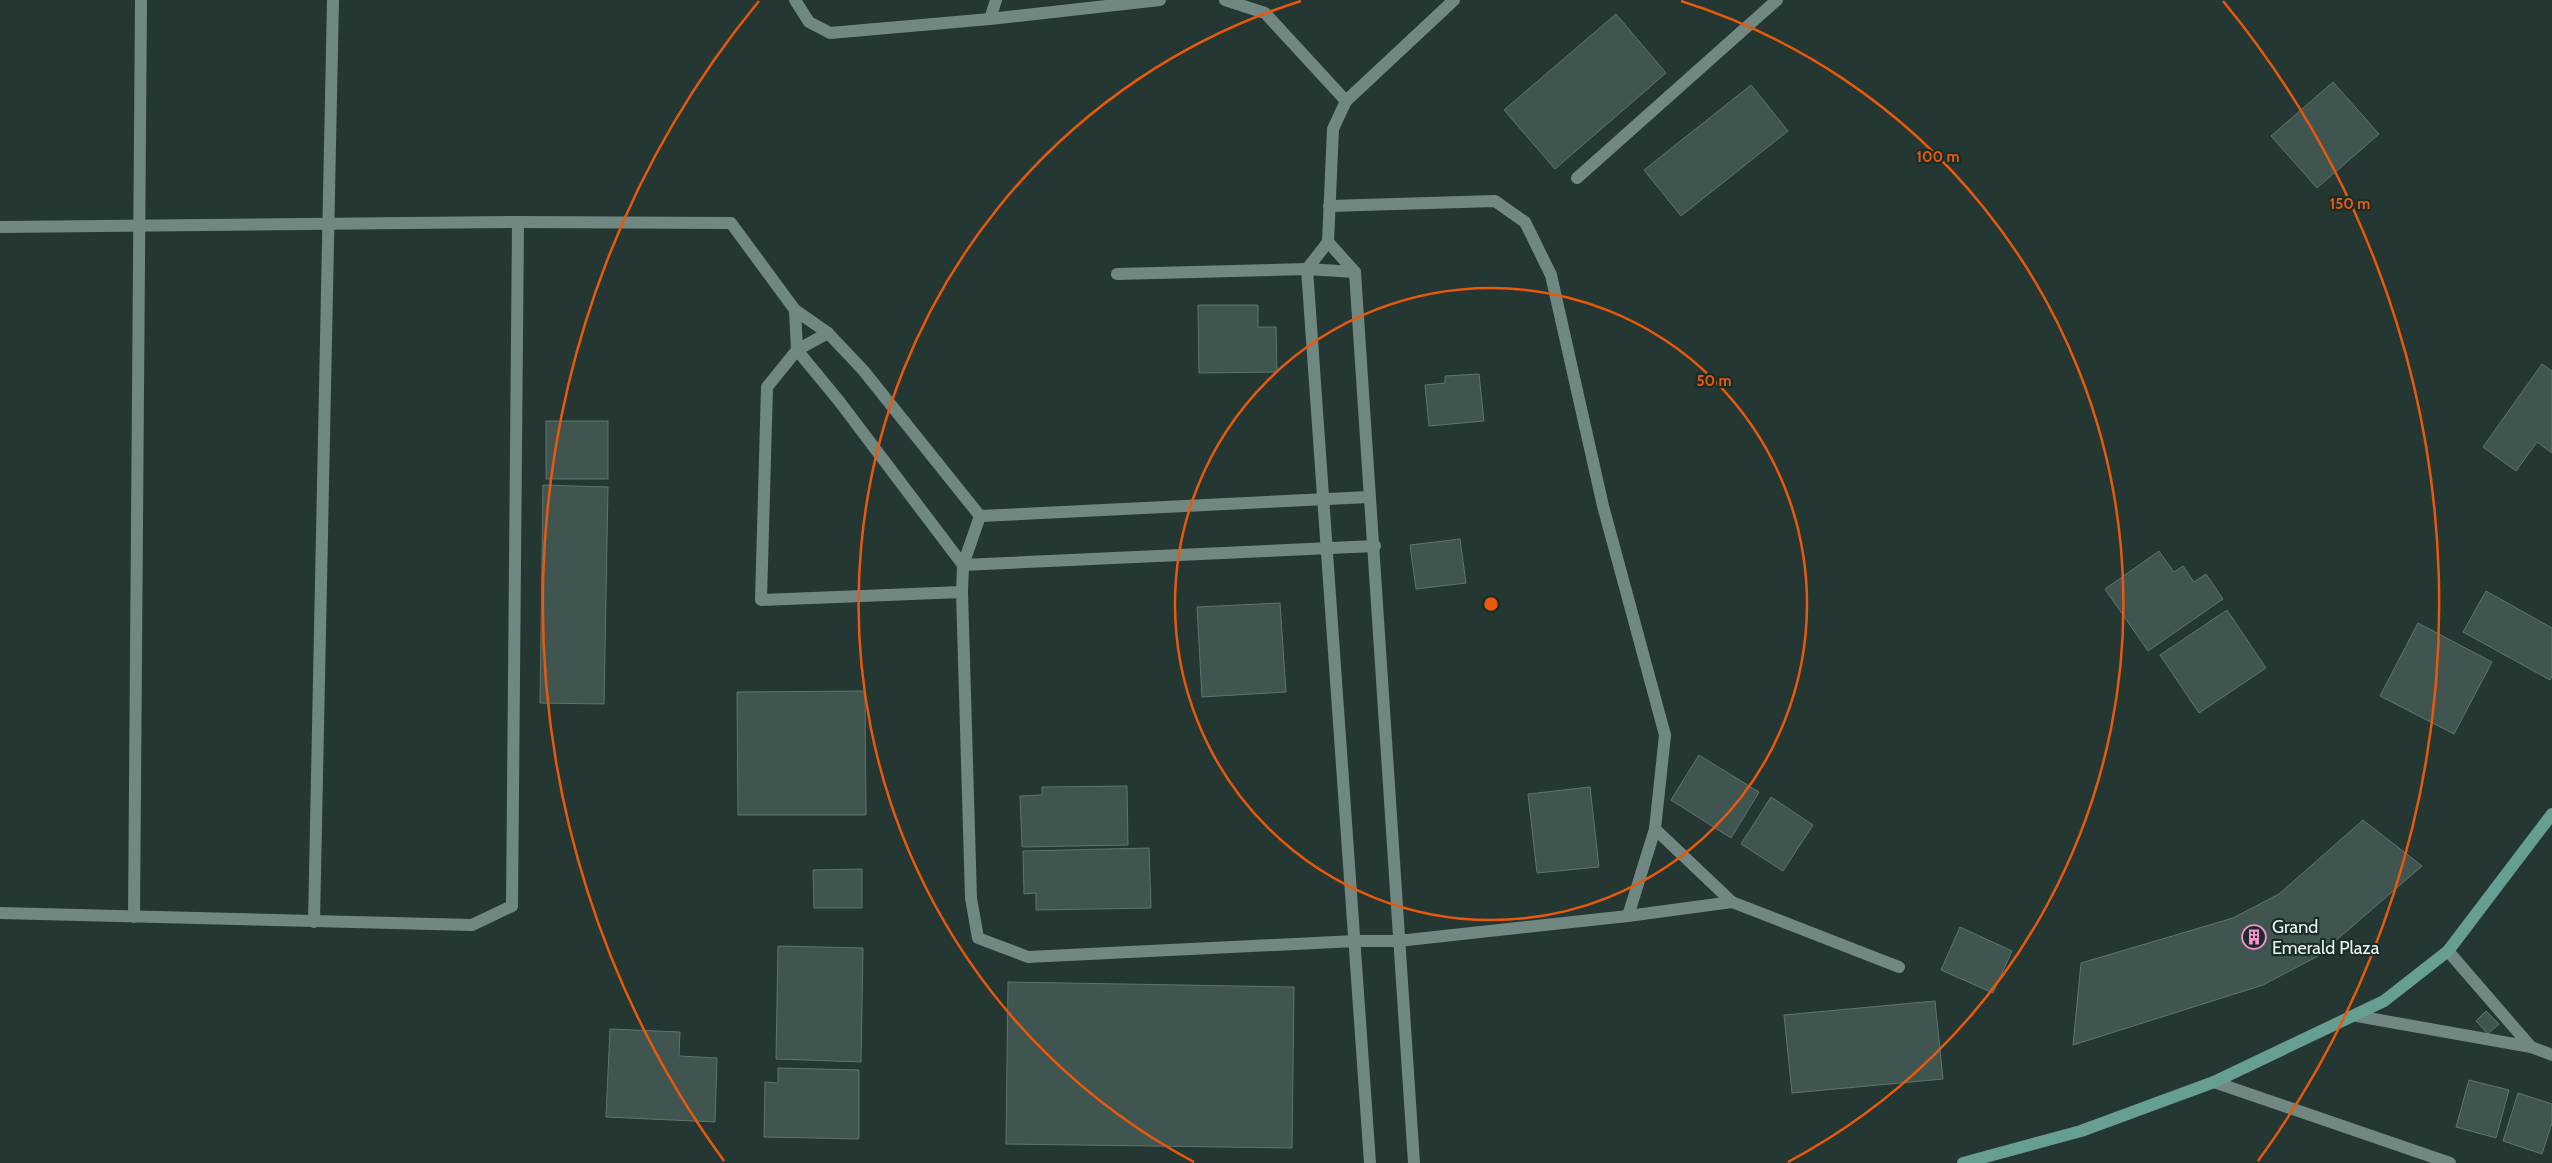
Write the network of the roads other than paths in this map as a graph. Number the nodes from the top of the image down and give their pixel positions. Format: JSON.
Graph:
{"nodes":[{"id":1,"x":141,"y":0,"type":"edge"},
{"id":2,"x":333,"y":0,"type":"edge"},
{"id":3,"x":795,"y":0,"type":"edge"},
{"id":4,"x":996,"y":0,"type":"edge"},
{"id":5,"x":1160,"y":0,"type":"edge"},
{"id":6,"x":1225,"y":0,"type":"edge"},
{"id":7,"x":1454,"y":0,"type":"edge"},
{"id":8,"x":1777,"y":0,"type":"edge"},
{"id":9,"x":990,"y":19,"type":"junction"},
{"id":10,"x":1346,"y":101,"type":"junction"},
{"id":11,"x":1577,"y":178,"type":"dead end"},
{"id":12,"x":1329,"y":206,"type":"junction"},
{"id":13,"x":518,"y":222,"type":"junction"},
{"id":14,"x":328,"y":225,"type":"junction"},
{"id":15,"x":139,"y":226,"type":"junction"},
{"id":16,"x":0,"y":227,"type":"edge"},
{"id":17,"x":1328,"y":242,"type":"junction"},
{"id":18,"x":1307,"y":268,"type":"junction"},
{"id":19,"x":1355,"y":272,"type":"junction"},
{"id":20,"x":1117,"y":274,"type":"dead end"},
{"id":21,"x":794,"y":310,"type":"junction"},
{"id":22,"x":828,"y":332,"type":"junction"},
{"id":23,"x":797,"y":350,"type":"junction"},
{"id":24,"x":1369,"y":497,"type":"junction"},
{"id":25,"x":1322,"y":499,"type":"junction"},
{"id":26,"x":980,"y":516,"type":"junction"},
{"id":27,"x":1375,"y":546,"type":"junction"},
{"id":28,"x":1326,"y":548,"type":"junction"},
{"id":29,"x":963,"y":565,"type":"junction"},
{"id":30,"x":962,"y":592,"type":"junction"},
{"id":31,"x":2552,"y":814,"type":"edge"},
{"id":32,"x":1655,"y":829,"type":"junction"},
{"id":33,"x":1732,"y":902,"type":"junction"},
{"id":34,"x":0,"y":913,"type":"edge"},
{"id":35,"x":1628,"y":916,"type":"junction"},
{"id":36,"x":134,"y":917,"type":"junction"},
{"id":37,"x":314,"y":922,"type":"junction"},
{"id":38,"x":1355,"y":941,"type":"junction"},
{"id":39,"x":1398,"y":941,"type":"junction"},
{"id":40,"x":2448,"y":951,"type":"junction"},
{"id":41,"x":1899,"y":967,"type":"dead end"},
{"id":42,"x":2357,"y":1016,"type":"junction"},
{"id":43,"x":2531,"y":1047,"type":"junction"},
{"id":44,"x":2552,"y":1055,"type":"edge"},
{"id":45,"x":2214,"y":1082,"type":"junction"},
{"id":46,"x":1370,"y":1163,"type":"edge"},
{"id":47,"x":1414,"y":1163,"type":"edge"},
{"id":48,"x":1963,"y":1163,"type":"edge"},
{"id":49,"x":2450,"y":1163,"type":"edge"}],
"edges":[{"from":1,"to":15,"type":"street"},
{"from":2,"to":14,"type":"street"},
{"from":3,"to":9,"type":"street"},
{"from":4,"to":9,"type":"street"},
{"from":5,"to":9,"type":"street"},
{"from":6,"to":10,"type":"street"},
{"from":7,"to":10,"type":"street"},
{"from":8,"to":11,"type":"street"},
{"from":10,"to":12,"type":"street"},
{"from":12,"to":17,"type":"street"},
{"from":12,"to":32,"type":"street"},
{"from":13,"to":14,"type":"street"},
{"from":13,"to":21,"type":"street"},
{"from":13,"to":37,"type":"street"},
{"from":14,"to":15,"type":"street"},
{"from":14,"to":37,"type":"street"},
{"from":15,"to":16,"type":"street"},
{"from":15,"to":36,"type":"street"},
{"from":17,"to":18,"type":"street"},
{"from":17,"to":19,"type":"street"},
{"from":18,"to":19,"type":"street"},
{"from":18,"to":20,"type":"street"},
{"from":18,"to":25,"type":"street"},
{"from":19,"to":24,"type":"street"},
{"from":21,"to":22,"type":"street"},
{"from":21,"to":23,"type":"street"},
{"from":22,"to":23,"type":"street"},
{"from":22,"to":26,"type":"street"},
{"from":23,"to":29,"type":"street"},
{"from":23,"to":30,"type":"street"},
{"from":24,"to":25,"type":"street"},
{"from":24,"to":27,"type":"street"},
{"from":25,"to":26,"type":"street"},
{"from":25,"to":28,"type":"street"},
{"from":26,"to":29,"type":"street"},
{"from":27,"to":28,"type":"street"},
{"from":27,"to":39,"type":"street"},
{"from":28,"to":29,"type":"street"},
{"from":28,"to":38,"type":"street"},
{"from":29,"to":30,"type":"street"},
{"from":30,"to":38,"type":"street"},
{"from":31,"to":40,"type":"main road"},
{"from":32,"to":33,"type":"street"},
{"from":32,"to":35,"type":"street"},
{"from":33,"to":35,"type":"street"},
{"from":33,"to":41,"type":"street"},
{"from":34,"to":36,"type":"street"},
{"from":35,"to":39,"type":"street"},
{"from":36,"to":37,"type":"street"},
{"from":38,"to":39,"type":"street"},
{"from":38,"to":46,"type":"street"},
{"from":39,"to":47,"type":"street"},
{"from":40,"to":42,"type":"main road"},
{"from":40,"to":43,"type":"street"},
{"from":42,"to":43,"type":"street"},
{"from":42,"to":45,"type":"main road"},
{"from":43,"to":44,"type":"street"},
{"from":45,"to":48,"type":"main road"},
{"from":45,"to":49,"type":"street"}]}
